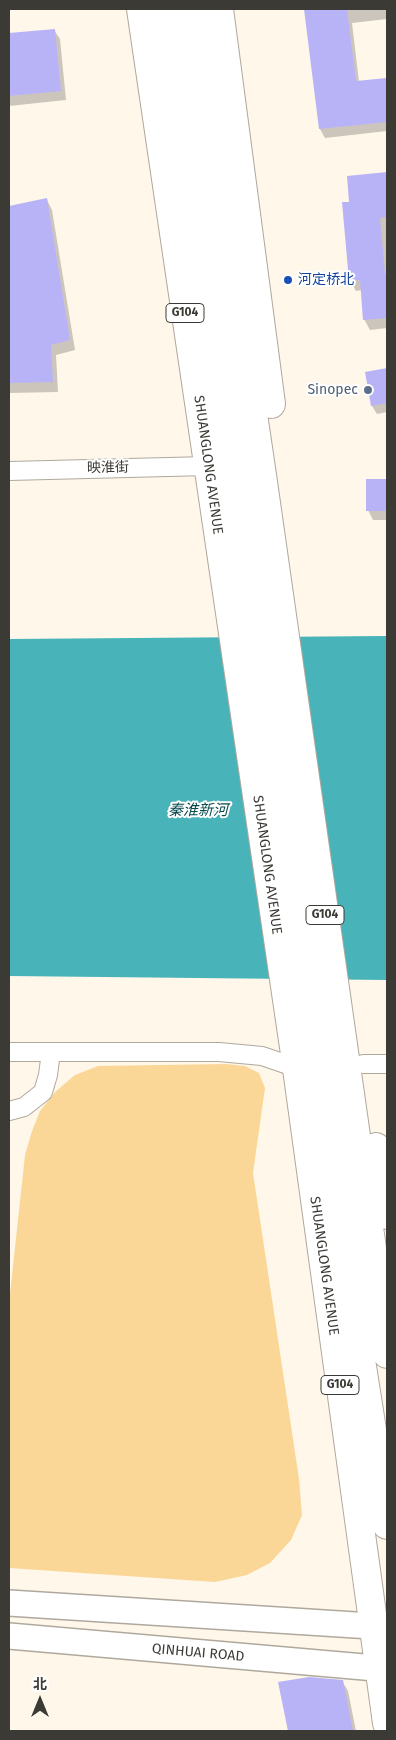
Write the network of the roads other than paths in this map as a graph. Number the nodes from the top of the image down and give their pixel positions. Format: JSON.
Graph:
{"nodes":[{"id":1,"x":141,"y":9,"type":"edge"},
{"id":2,"x":166,"y":9,"type":"edge"},
{"id":3,"x":193,"y":9,"type":"edge"},
{"id":4,"x":219,"y":9,"type":"edge"},
{"id":5,"x":208,"y":466,"type":"junction"},
{"id":6,"x":9,"y":471,"type":"edge"},
{"id":7,"x":250,"y":476,"type":"junction"},
{"id":8,"x":9,"y":1052,"type":"edge"},
{"id":9,"x":51,"y":1052,"type":"junction"},
{"id":10,"x":295,"y":1057,"type":"junction"},
{"id":11,"x":370,"y":1057,"type":"edge"},
{"id":12,"x":9,"y":1111,"type":"edge"},
{"id":13,"x":387,"y":1215,"type":"edge"},
{"id":14,"x":387,"y":1354,"type":"edge"},
{"id":15,"x":387,"y":1525,"type":"edge"},
{"id":16,"x":9,"y":1603,"type":"edge"},
{"id":17,"x":380,"y":1626,"type":"edge"},
{"id":18,"x":9,"y":1636,"type":"edge"},
{"id":19,"x":383,"y":1669,"type":"edge"},
{"id":20,"x":387,"y":1723,"type":"edge"}],
"edges":[{"from":1,"to":5,"type":"highway","name":"SHUANGLONG AVENUE","number":"G104"},
{"from":2,"to":7,"type":"highway","number":"G104"},
{"from":3,"to":7,"type":"highway","number":"G104"},
{"from":4,"to":11,"type":"highway","number":"G104"},
{"from":5,"to":6,"type":"street","name":"映淮街"},
{"from":5,"to":10,"type":"highway","name":"SHUANGLONG AVENUE","number":"G104"},
{"from":7,"to":14,"type":"highway","number":"G104"},
{"from":7,"to":15,"type":"highway","number":"G104"},
{"from":8,"to":9,"type":"street"},
{"from":9,"to":10,"type":"street"},
{"from":9,"to":12,"type":"street"},
{"from":10,"to":17,"type":"highway","name":"SHUANGLONG AVENUE","number":"G104"},
{"from":11,"to":13,"type":"highway","number":"G104"},
{"from":16,"to":17,"type":"main road"},
{"from":17,"to":19,"type":"highway","name":"SHUANGLONG AVENUE","number":"G104"},
{"from":18,"to":19,"type":"main road","name":"QINHUAI ROAD"},
{"from":19,"to":20,"type":"highway","name":"SHUANGLONG AVENUE","number":"G104"}]}
